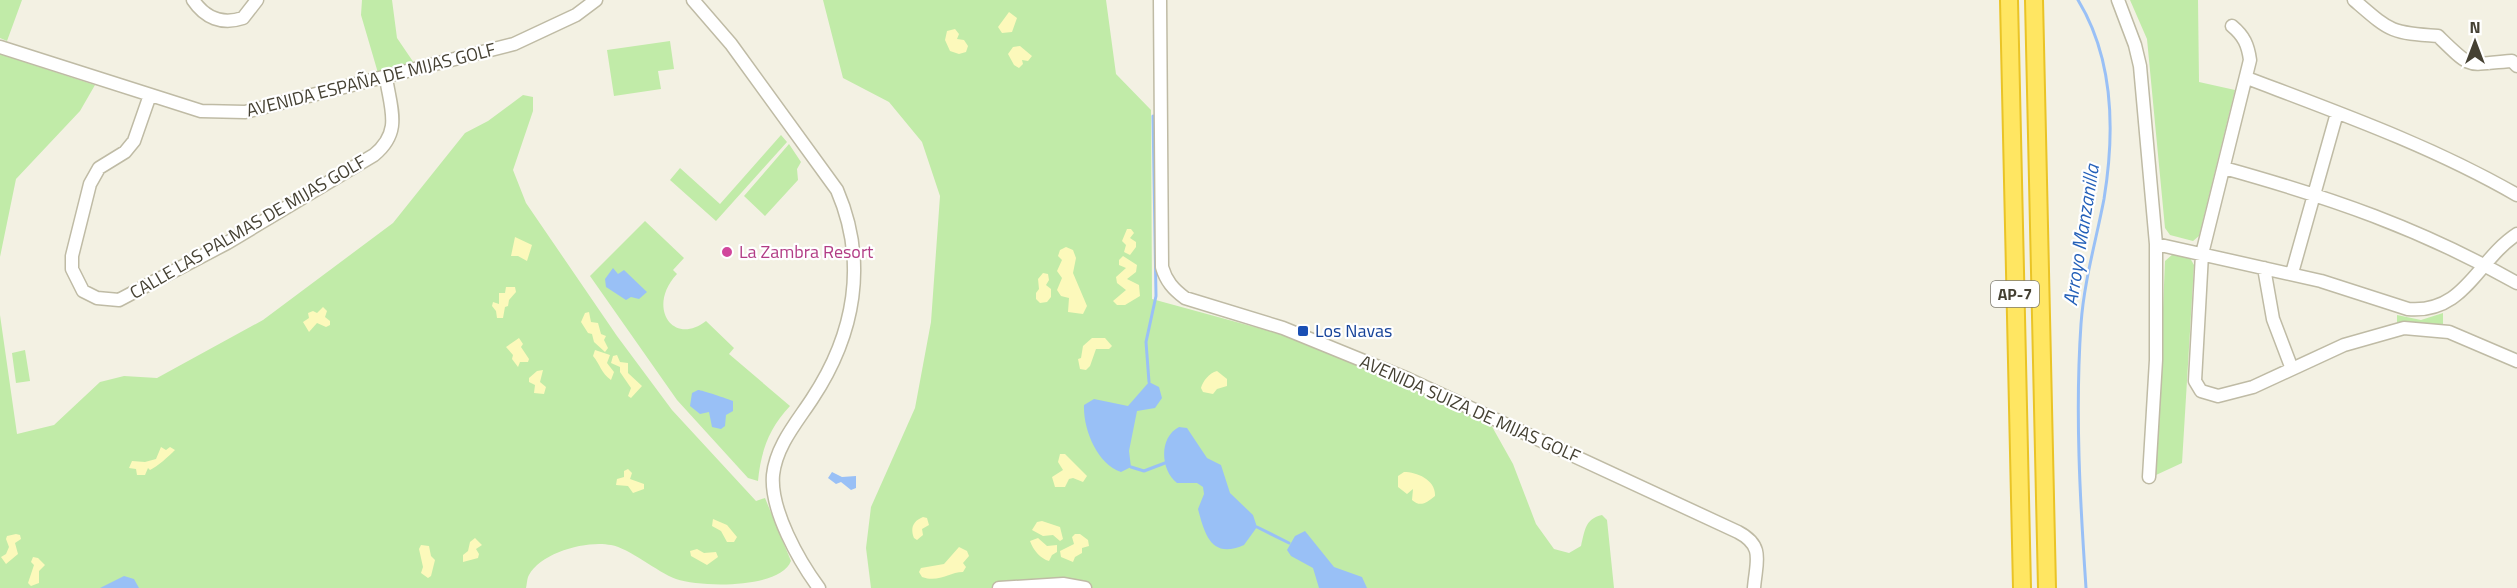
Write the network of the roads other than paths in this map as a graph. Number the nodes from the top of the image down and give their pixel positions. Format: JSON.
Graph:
{"nodes":[{"id":1,"x":193,"y":0,"type":"edge"},
{"id":2,"x":257,"y":0,"type":"edge"},
{"id":3,"x":596,"y":0,"type":"edge"},
{"id":4,"x":693,"y":0,"type":"edge"},
{"id":5,"x":1160,"y":0,"type":"edge"},
{"id":6,"x":2009,"y":0,"type":"edge"},
{"id":7,"x":2034,"y":0,"type":"edge"},
{"id":8,"x":2118,"y":0,"type":"edge"},
{"id":9,"x":2354,"y":0,"type":"edge"},
{"id":10,"x":2232,"y":26,"type":"dead end"},
{"id":11,"x":0,"y":47,"type":"edge"},
{"id":12,"x":2517,"y":66,"type":"edge"},
{"id":13,"x":386,"y":78,"type":"junction"},
{"id":14,"x":2247,"y":78,"type":"junction"},
{"id":15,"x":150,"y":95,"type":"junction"},
{"id":16,"x":2337,"y":112,"type":"junction"},
{"id":17,"x":2224,"y":168,"type":"junction"},
{"id":18,"x":2314,"y":194,"type":"junction"},
{"id":19,"x":2517,"y":195,"type":"edge"},
{"id":20,"x":2517,"y":234,"type":"edge"},
{"id":21,"x":2156,"y":244,"type":"junction"},
{"id":22,"x":2202,"y":254,"type":"junction"},
{"id":23,"x":2486,"y":266,"type":"junction"},
{"id":24,"x":2264,"y":268,"type":"junction"},
{"id":25,"x":2292,"y":273,"type":"junction"},
{"id":26,"x":2517,"y":283,"type":"edge"},
{"id":27,"x":2517,"y":361,"type":"edge"},
{"id":28,"x":2292,"y":369,"type":"junction"},
{"id":29,"x":2149,"y":477,"type":"dead end"},
{"id":30,"x":819,"y":588,"type":"edge"},
{"id":31,"x":999,"y":588,"type":"edge"},
{"id":32,"x":1084,"y":588,"type":"edge"},
{"id":33,"x":1754,"y":588,"type":"edge"},
{"id":34,"x":2022,"y":588,"type":"edge"},
{"id":35,"x":2047,"y":588,"type":"edge"}],
"edges":[{"from":1,"to":2,"type":"street"},
{"from":3,"to":13,"type":"street","name":"AVENIDA ESPAÑA DE MIJAS GOLF"},
{"from":4,"to":30,"type":"street"},
{"from":5,"to":33,"type":"street","name":"AVENIDA SUIZA DE MIJAS GOLF"},
{"from":6,"to":34,"type":"highway","number":"AP-7"},
{"from":7,"to":35,"type":"highway","number":"AP-7"},
{"from":8,"to":21,"type":"street"},
{"from":9,"to":12,"type":"street"},
{"from":10,"to":14,"type":"street"},
{"from":11,"to":15,"type":"street","name":"AVENIDA ESPAÑA DE MIJAS GOLF"},
{"from":13,"to":15,"type":"street","name":"AVENIDA ESPAÑA DE MIJAS GOLF"},
{"from":13,"to":15,"type":"street","name":"CALLE LAS PALMAS DE MIJAS GOLF"},
{"from":14,"to":16,"type":"street"},
{"from":14,"to":17,"type":"street"},
{"from":16,"to":18,"type":"street"},
{"from":16,"to":19,"type":"street"},
{"from":17,"to":18,"type":"street"},
{"from":17,"to":22,"type":"street"},
{"from":18,"to":23,"type":"street"},
{"from":18,"to":25,"type":"street"},
{"from":20,"to":23,"type":"street"},
{"from":21,"to":22,"type":"street"},
{"from":21,"to":29,"type":"street"},
{"from":22,"to":24,"type":"street"},
{"from":22,"to":28,"type":"street"},
{"from":23,"to":25,"type":"street"},
{"from":23,"to":26,"type":"street"},
{"from":24,"to":25,"type":"street"},
{"from":24,"to":28,"type":"street"},
{"from":27,"to":28,"type":"street"},
{"from":31,"to":32,"type":"street"}]}
